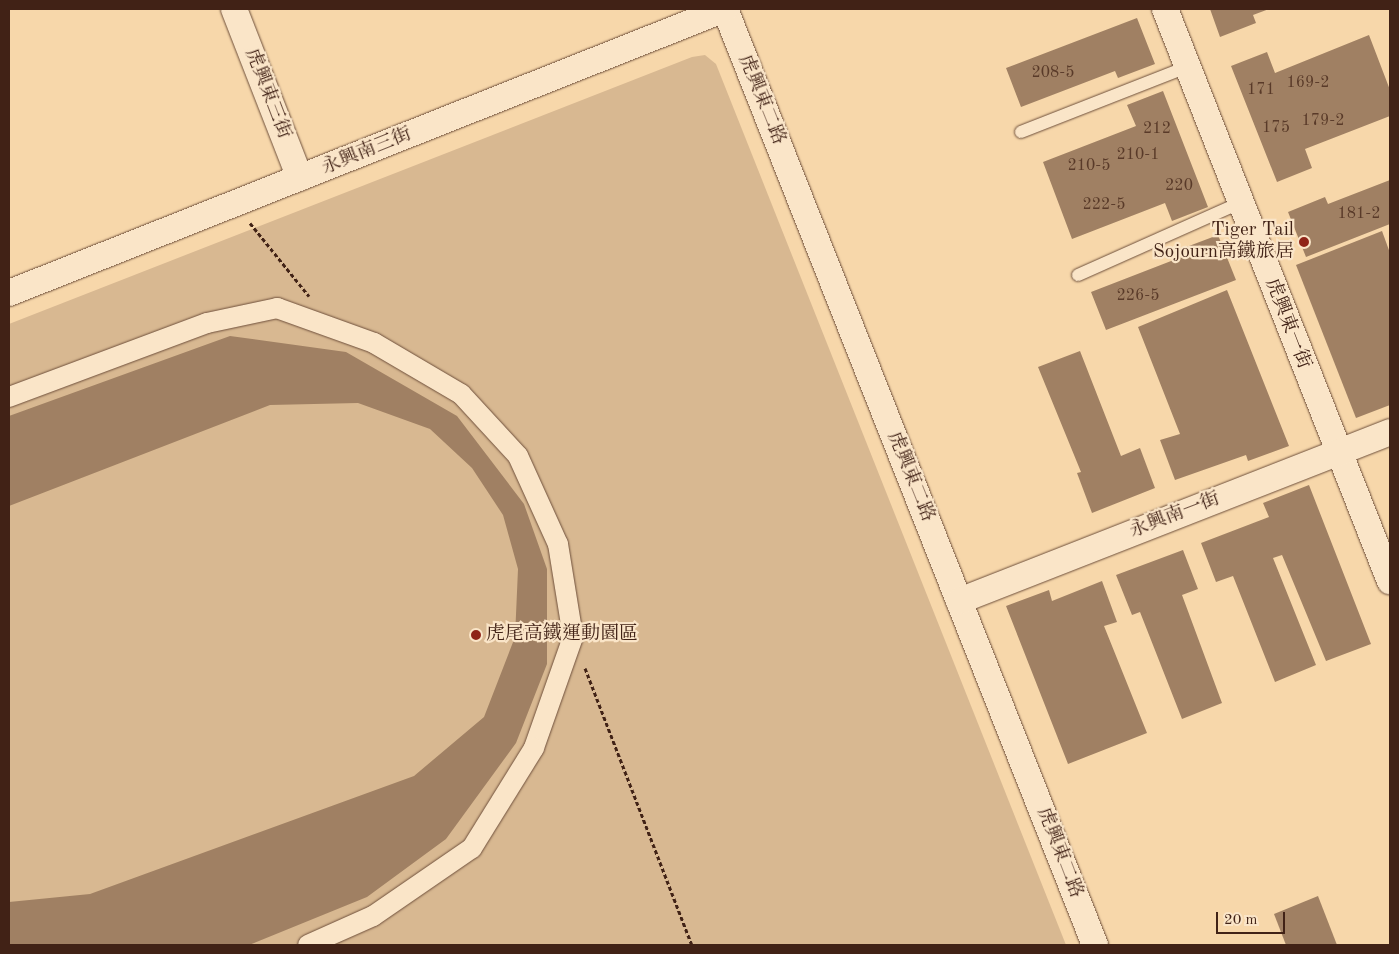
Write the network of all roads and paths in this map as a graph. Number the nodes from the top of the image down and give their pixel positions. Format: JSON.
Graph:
{"nodes":[{"id":1,"x":234,"y":9,"type":"edge"},
{"id":2,"x":725,"y":9,"type":"edge"},
{"id":3,"x":1165,"y":9,"type":"edge"},
{"id":4,"x":1193,"y":65,"type":"junction"},
{"id":5,"x":1021,"y":132,"type":"dead end"},
{"id":6,"x":300,"y":178,"type":"junction"},
{"id":7,"x":1246,"y":207,"type":"junction"},
{"id":8,"x":249,"y":222,"type":"dead end"},
{"id":9,"x":1078,"y":275,"type":"dead end"},
{"id":10,"x":9,"y":293,"type":"edge"},
{"id":11,"x":310,"y":297,"type":"dead end"},
{"id":12,"x":9,"y":397,"type":"edge"},
{"id":13,"x":1390,"y":432,"type":"edge"},
{"id":14,"x":1338,"y":452,"type":"junction"},
{"id":15,"x":1390,"y":582,"type":"edge"},
{"id":16,"x":959,"y":602,"type":"junction"},
{"id":17,"x":573,"y":637,"type":"junction"},
{"id":18,"x":308,"y":945,"type":"edge"},
{"id":19,"x":692,"y":945,"type":"edge"},
{"id":20,"x":1095,"y":945,"type":"edge"}],
"edges":[{"from":1,"to":6,"type":"street","name":"虎興東三街"},
{"from":2,"to":6,"type":"street","name":"永興南三街"},
{"from":2,"to":16,"type":"street","name":"虎興東二路"},
{"from":3,"to":4,"type":"street","name":"虎興東一街"},
{"from":4,"to":5,"type":"lane"},
{"from":4,"to":7,"type":"street","name":"虎興東一街"},
{"from":6,"to":10,"type":"street","name":"永興南三街"},
{"from":7,"to":9,"type":"lane"},
{"from":7,"to":14,"type":"street","name":"虎興東一街"},
{"from":8,"to":11,"type":"path"},
{"from":12,"to":17,"type":"street"},
{"from":13,"to":14,"type":"street","name":"永興南一街"},
{"from":14,"to":15,"type":"street","name":"虎興東一街"},
{"from":14,"to":16,"type":"street","name":"永興南一街"},
{"from":16,"to":20,"type":"street","name":"虎興東二路"},
{"from":17,"to":18,"type":"street"},
{"from":17,"to":19,"type":"path"}]}
